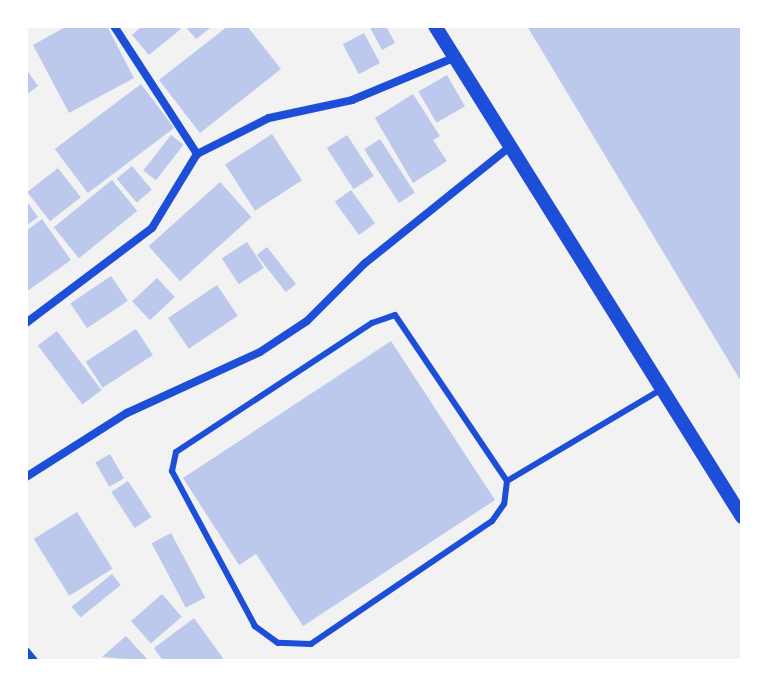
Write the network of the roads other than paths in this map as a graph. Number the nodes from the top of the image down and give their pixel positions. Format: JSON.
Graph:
{"nodes":[{"id":1,"x":114,"y":26,"type":"edge"},
{"id":2,"x":435,"y":26,"type":"edge"},
{"id":3,"x":456,"y":57,"type":"junction"},
{"id":4,"x":512,"y":145,"type":"junction"},
{"id":5,"x":197,"y":154,"type":"junction"},
{"id":6,"x":26,"y":323,"type":"edge"},
{"id":7,"x":662,"y":389,"type":"junction"},
{"id":8,"x":26,"y":477,"type":"edge"},
{"id":9,"x":507,"y":481,"type":"junction"},
{"id":10,"x":742,"y":517,"type":"edge"},
{"id":11,"x":26,"y":651,"type":"edge"},
{"id":12,"x":34,"y":661,"type":"edge"}],
"edges":[{"from":1,"to":5,"type":"street"},
{"from":2,"to":3,"type":"street"},
{"from":3,"to":4,"type":"street"},
{"from":3,"to":5,"type":"street"},
{"from":4,"to":7,"type":"street"},
{"from":4,"to":8,"type":"street"},
{"from":5,"to":6,"type":"street"},
{"from":7,"to":9,"type":"lane"},
{"from":7,"to":10,"type":"street"},
{"from":9,"to":9,"type":"lane"},
{"from":11,"to":12,"type":"street"}]}
